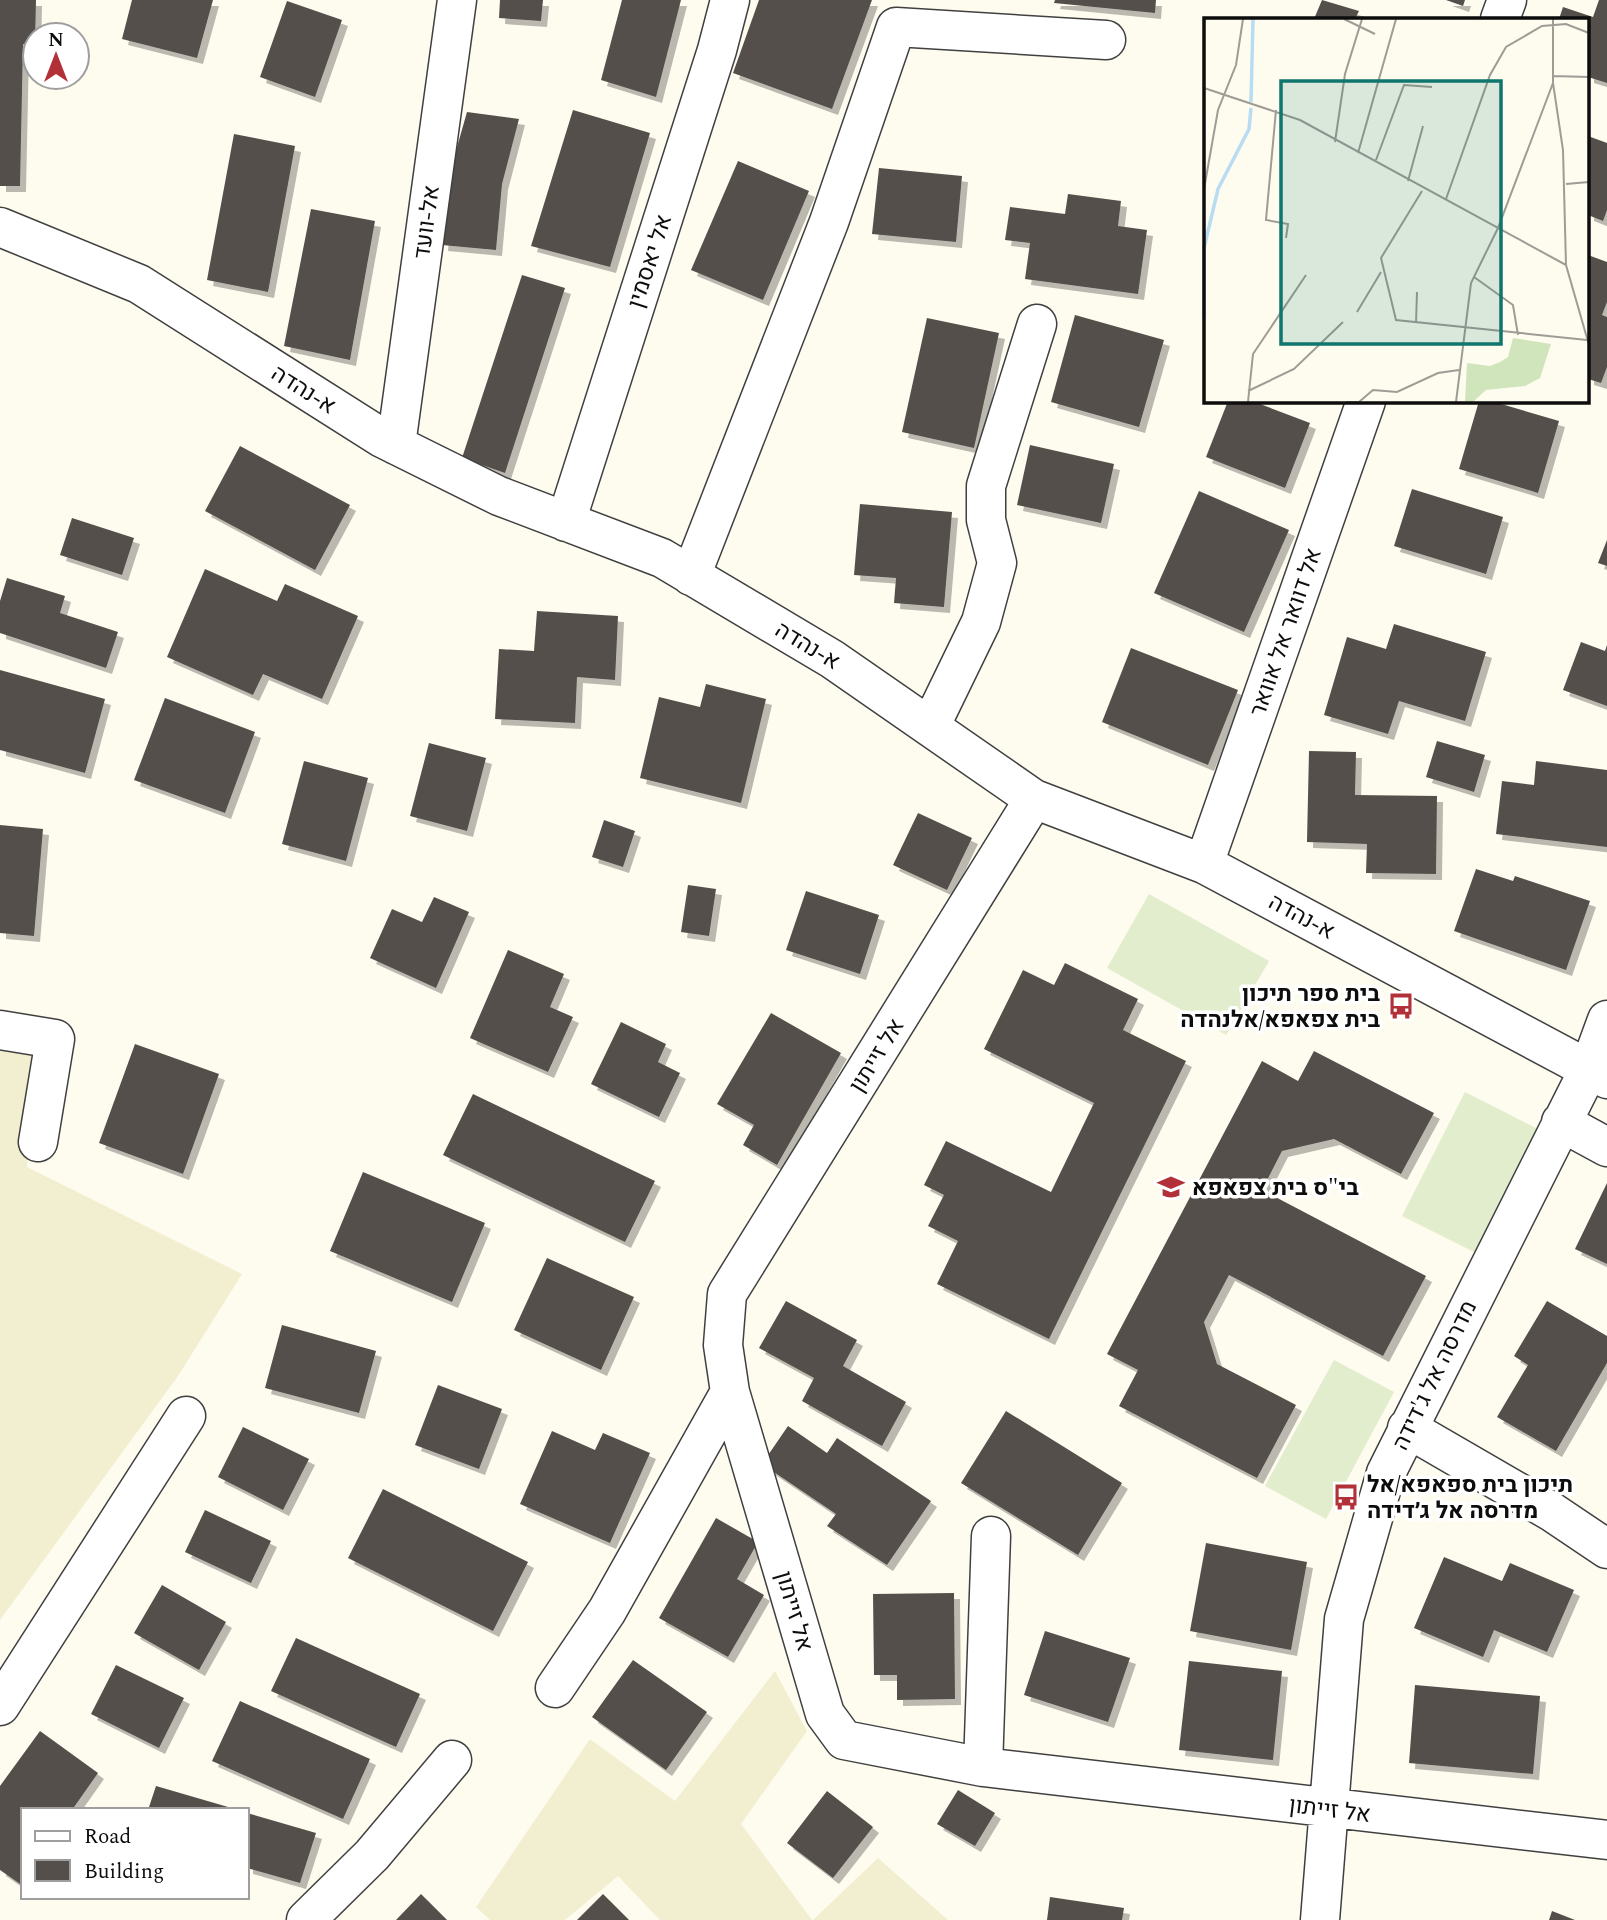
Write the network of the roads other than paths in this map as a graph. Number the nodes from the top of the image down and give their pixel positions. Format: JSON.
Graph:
{"nodes":[{"id":1,"x":457,"y":0,"type":"edge"},
{"id":2,"x":730,"y":0,"type":"edge"},
{"id":3,"x":1507,"y":0,"type":"edge"},
{"id":4,"x":1500,"y":18,"type":"edge"},
{"id":5,"x":1106,"y":40,"type":"dead end"},
{"id":6,"x":0,"y":227,"type":"edge"},
{"id":7,"x":1037,"y":324,"type":"dead end"},
{"id":8,"x":1366,"y":402,"type":"edge"},
{"id":9,"x":396,"y":445,"type":"junction"},
{"id":10,"x":566,"y":522,"type":"junction"},
{"id":11,"x":691,"y":576,"type":"junction"},
{"id":12,"x":930,"y":727,"type":"junction"},
{"id":13,"x":1034,"y":800,"type":"junction"},
{"id":14,"x":1204,"y":864,"type":"junction"},
{"id":15,"x":1607,"y":1020,"type":"edge"},
{"id":16,"x":0,"y":1030,"type":"edge"},
{"id":17,"x":1598,"y":1074,"type":"edge"},
{"id":18,"x":1562,"y":1122,"type":"junction"},
{"id":19,"x":38,"y":1142,"type":"dead end"},
{"id":20,"x":1607,"y":1147,"type":"edge"},
{"id":21,"x":730,"y":1392,"type":"junction"},
{"id":22,"x":186,"y":1416,"type":"dead end"},
{"id":23,"x":1407,"y":1428,"type":"junction"},
{"id":24,"x":991,"y":1536,"type":"dead end"},
{"id":25,"x":1607,"y":1549,"type":"edge"},
{"id":26,"x":555,"y":1688,"type":"dead end"},
{"id":27,"x":0,"y":1706,"type":"edge"},
{"id":28,"x":452,"y":1760,"type":"dead end"},
{"id":29,"x":983,"y":1767,"type":"junction"},
{"id":30,"x":1329,"y":1809,"type":"junction"},
{"id":31,"x":1607,"y":1840,"type":"edge"},
{"id":32,"x":306,"y":1920,"type":"edge"},
{"id":33,"x":1320,"y":1920,"type":"edge"}],
"edges":[{"from":1,"to":9,"type":"street","name":"אל-וועד"},
{"from":2,"to":10,"type":"street","name":"אל יאסמין"},
{"from":3,"to":4,"type":"street"},
{"from":5,"to":11,"type":"street"},
{"from":6,"to":9,"type":"street","name":"א-נהדה"},
{"from":7,"to":12,"type":"street"},
{"from":8,"to":14,"type":"street","name":"אל דוואר אל אוואר"},
{"from":9,"to":10,"type":"street","name":"א-נהדה"},
{"from":10,"to":11,"type":"street","name":"א-נהדה"},
{"from":11,"to":12,"type":"street","name":"א-נהדה"},
{"from":12,"to":13,"type":"street","name":"א-נהדה"},
{"from":13,"to":14,"type":"street","name":"א-נהדה"},
{"from":13,"to":21,"type":"street","name":"אל זייתון"},
{"from":14,"to":17,"type":"street","name":"א-נהדה"},
{"from":15,"to":17,"type":"street","name":"מדרסה אל ג'דידה"},
{"from":16,"to":19,"type":"street"},
{"from":17,"to":18,"type":"street","name":"מדרסה אל ג'דידה"},
{"from":18,"to":20,"type":"street"},
{"from":18,"to":23,"type":"street","name":"מדרסה אל ג'דידה"},
{"from":21,"to":26,"type":"street"},
{"from":21,"to":29,"type":"street","name":"אל זייתון"},
{"from":22,"to":27,"type":"street"},
{"from":23,"to":25,"type":"street"},
{"from":23,"to":30,"type":"street","name":"מדרסה אל ג'דידה"},
{"from":24,"to":29,"type":"street"},
{"from":28,"to":32,"type":"street"},
{"from":29,"to":30,"type":"street","name":"אל זייתון"},
{"from":30,"to":31,"type":"street","name":"אל זייתון"},
{"from":30,"to":33,"type":"street","name":"מדרסה אל ג'דידה"}]}
